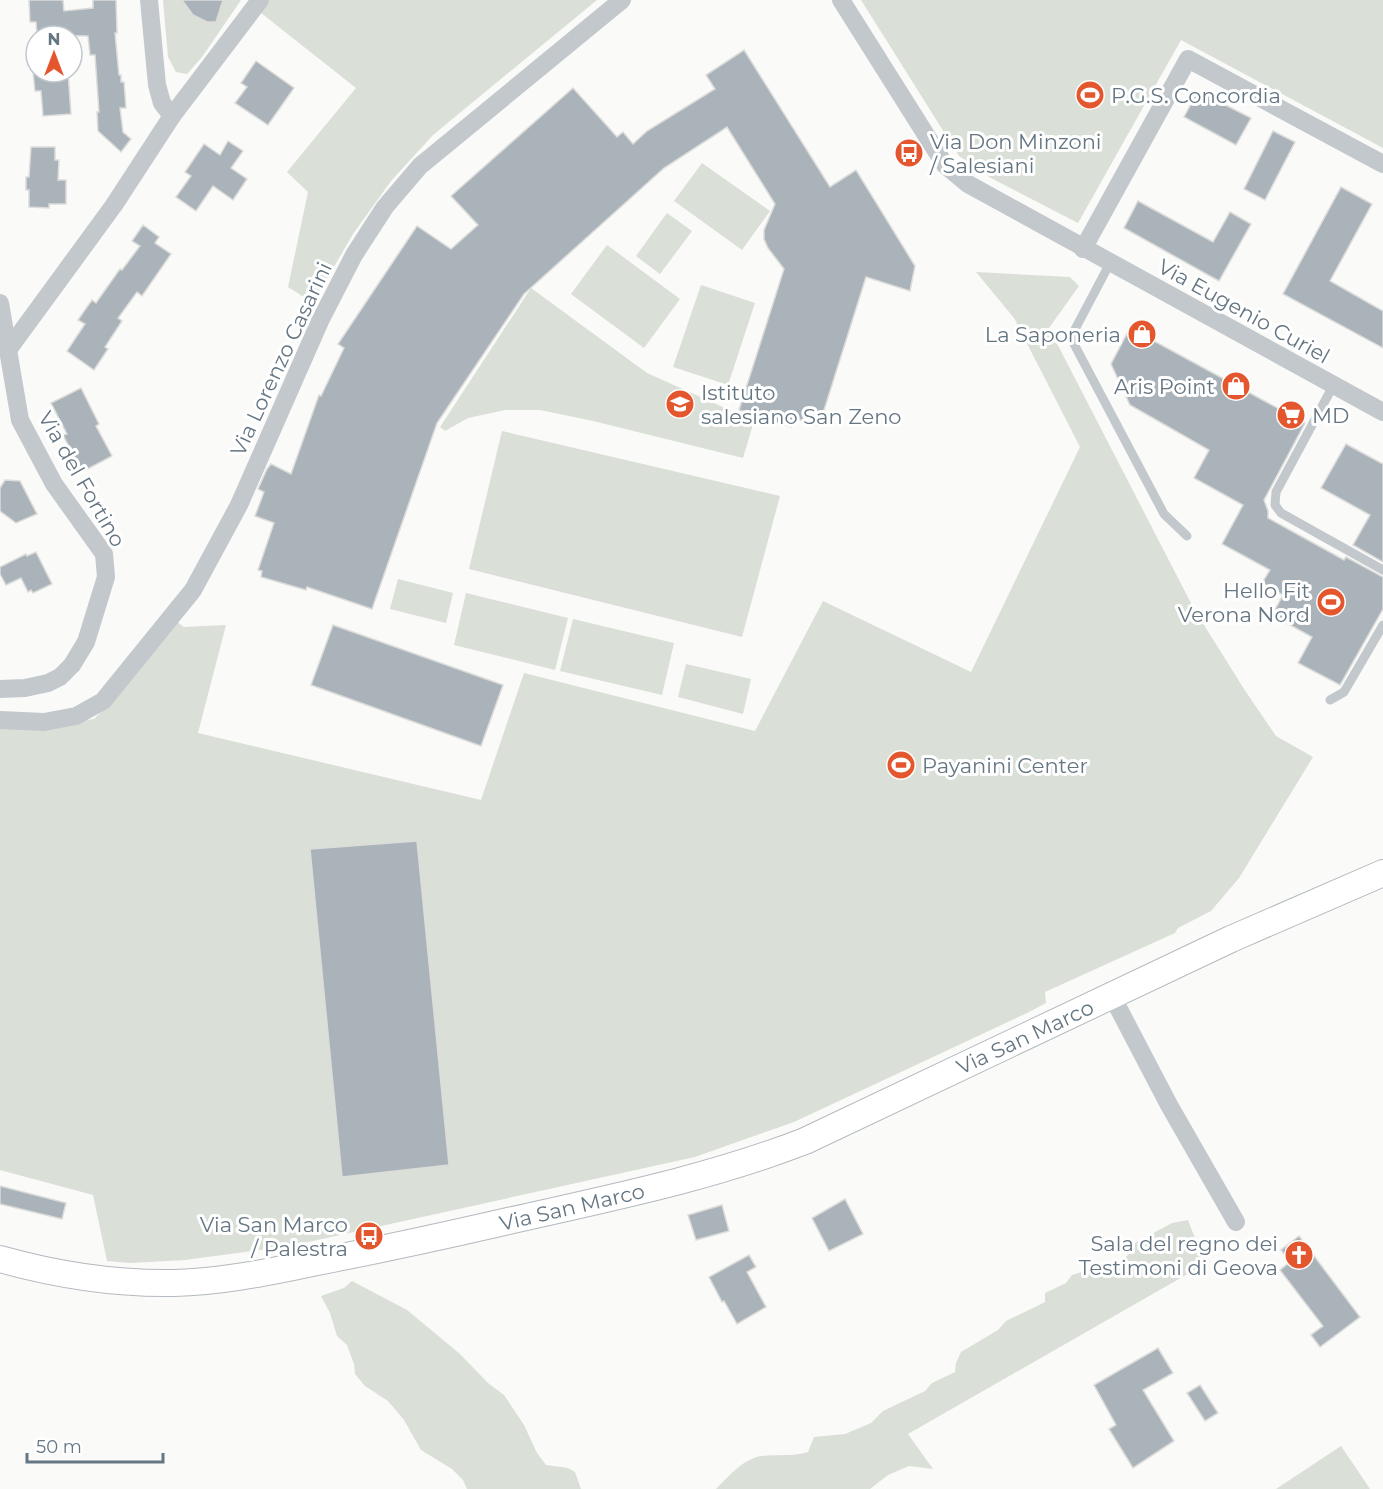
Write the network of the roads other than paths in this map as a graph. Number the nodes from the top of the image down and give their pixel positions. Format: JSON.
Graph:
{"nodes":[{"id":1,"x":149,"y":0,"type":"edge"},
{"id":2,"x":260,"y":0,"type":"edge"},
{"id":3,"x":622,"y":0,"type":"edge"},
{"id":4,"x":840,"y":0,"type":"edge"},
{"id":5,"x":172,"y":116,"type":"junction"},
{"id":6,"x":1383,"y":164,"type":"edge"},
{"id":7,"x":1083,"y":249,"type":"junction"},
{"id":8,"x":1110,"y":263,"type":"junction"},
{"id":9,"x":0,"y":303,"type":"edge"},
{"id":10,"x":8,"y":350,"type":"junction"},
{"id":11,"x":1333,"y":386,"type":"junction"},
{"id":12,"x":1383,"y":412,"type":"edge"},
{"id":13,"x":1186,"y":536,"type":"dead end"},
{"id":14,"x":1383,"y":570,"type":"edge"},
{"id":15,"x":1383,"y":625,"type":"edge"},
{"id":16,"x":0,"y":689,"type":"edge"},
{"id":17,"x":1330,"y":700,"type":"dead end"},
{"id":18,"x":0,"y":720,"type":"edge"},
{"id":19,"x":1383,"y":873,"type":"edge"},
{"id":20,"x":1112,"y":996,"type":"junction"},
{"id":21,"x":1236,"y":1222,"type":"dead end"},
{"id":22,"x":0,"y":1259,"type":"edge"}],
"edges":[{"from":1,"to":5,"type":"street"},
{"from":2,"to":5,"type":"street"},
{"from":3,"to":18,"type":"street","name":"Via Lorenzo Casarini"},
{"from":4,"to":7,"type":"street","name":"Via Eugenio Curiel"},
{"from":5,"to":10,"type":"street"},
{"from":6,"to":7,"type":"street"},
{"from":7,"to":8,"type":"street","name":"Via Eugenio Curiel"},
{"from":8,"to":11,"type":"street","name":"Via Eugenio Curiel"},
{"from":8,"to":13,"type":"lane"},
{"from":9,"to":10,"type":"street","name":"Via del Fortino"},
{"from":10,"to":16,"type":"street","name":"Via del Fortino"},
{"from":11,"to":12,"type":"street","name":"Via Eugenio Curiel"},
{"from":11,"to":14,"type":"lane"},
{"from":15,"to":17,"type":"lane"},
{"from":19,"to":20,"type":"main road","name":"Via San Marco"},
{"from":20,"to":21,"type":"street","name":"Via San Marco"},
{"from":20,"to":22,"type":"main road","name":"Via San Marco"}]}
